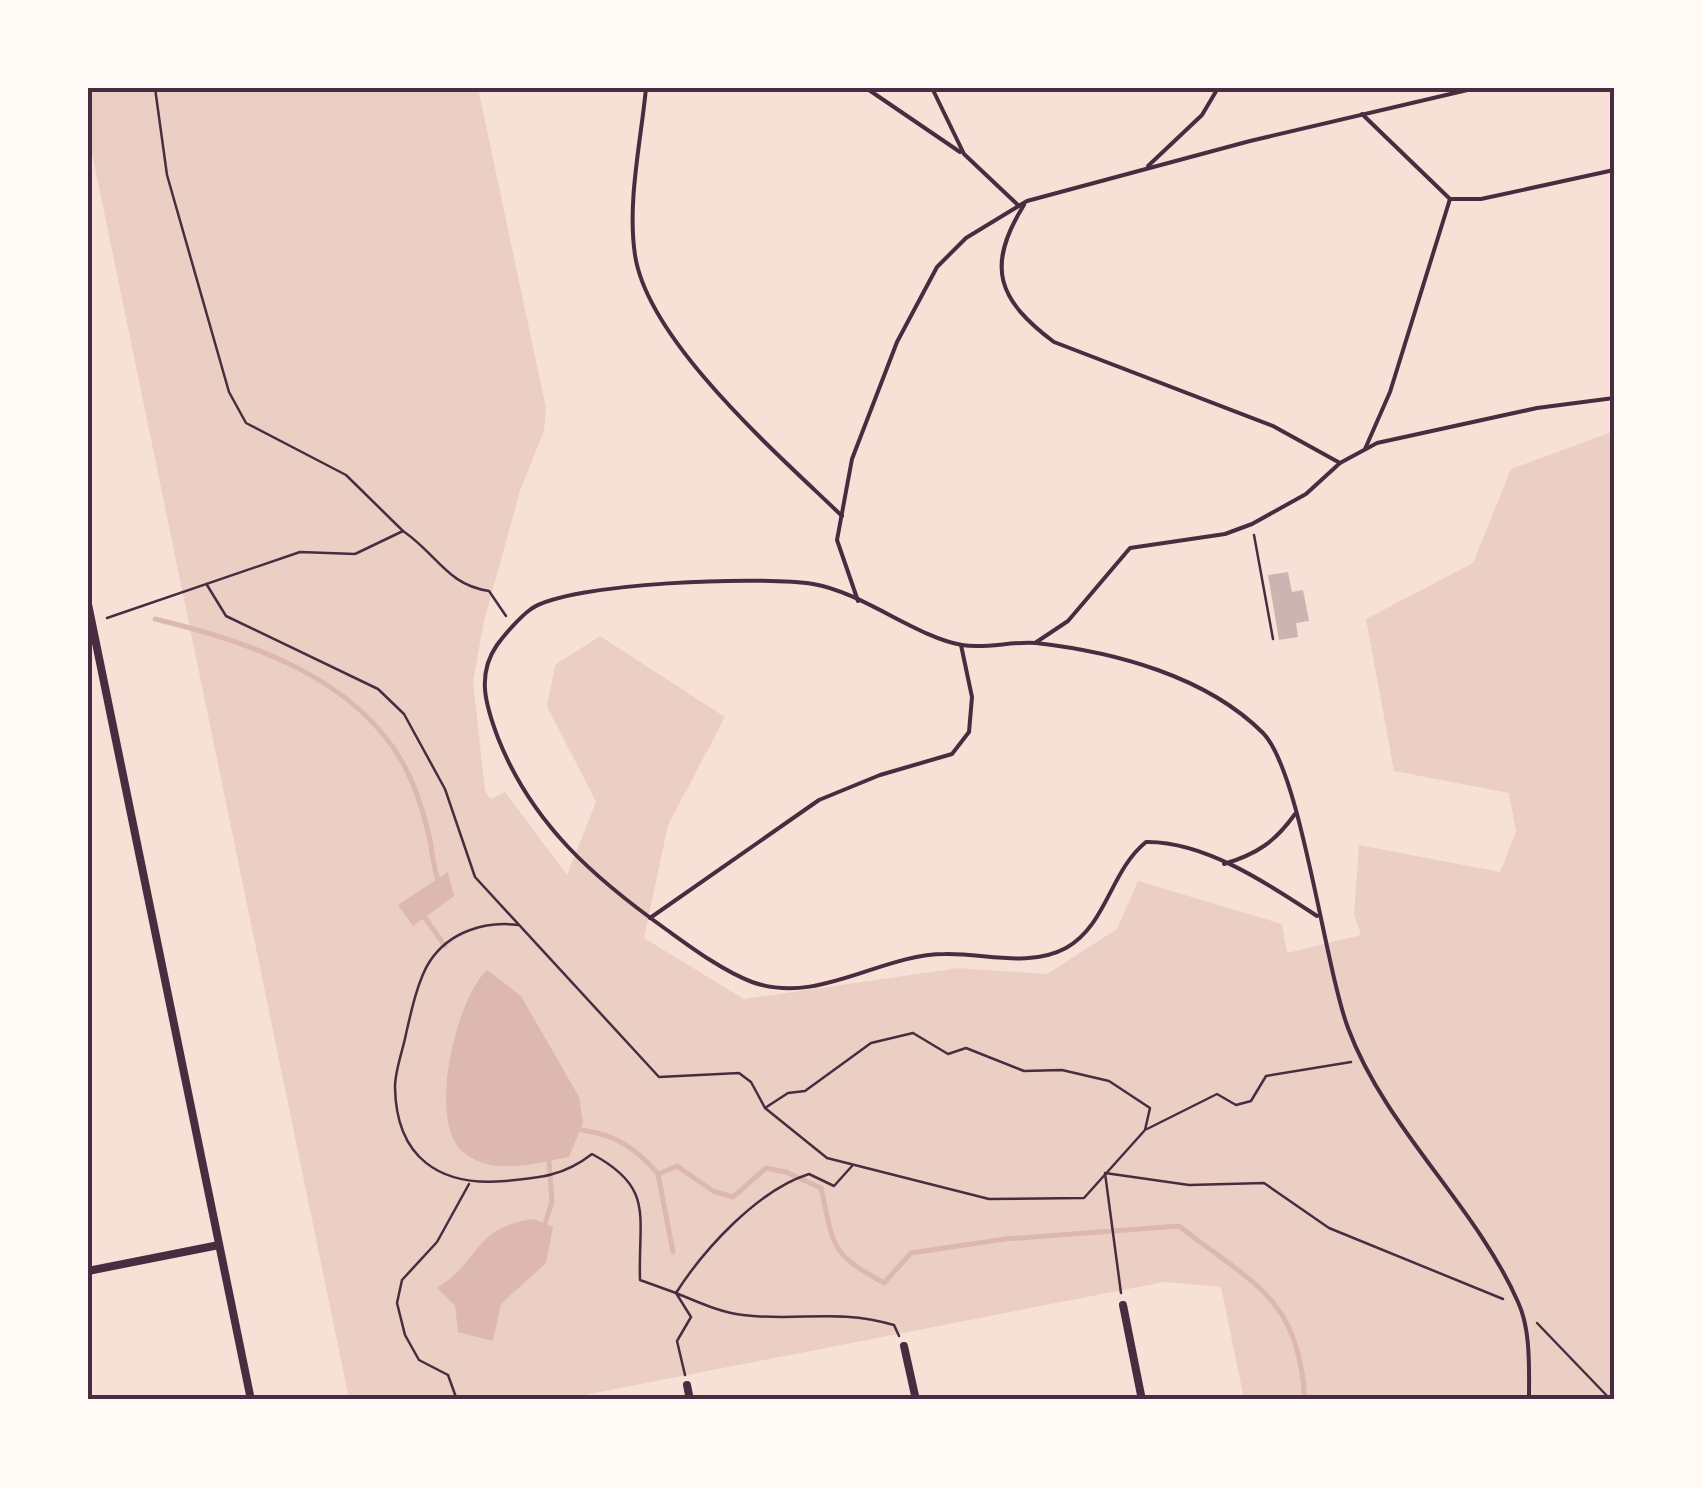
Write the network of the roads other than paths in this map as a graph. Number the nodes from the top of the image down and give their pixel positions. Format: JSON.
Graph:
{"nodes":[{"id":1,"x":646,"y":88,"type":"edge"},
{"id":2,"x":866,"y":88,"type":"edge"},
{"id":3,"x":932,"y":88,"type":"edge"},
{"id":4,"x":1218,"y":88,"type":"edge"},
{"id":5,"x":1476,"y":88,"type":"edge"},
{"id":6,"x":1362,"y":114,"type":"junction"},
{"id":7,"x":964,"y":154,"type":"junction"},
{"id":8,"x":1144,"y":169,"type":"junction"},
{"id":9,"x":1614,"y":170,"type":"edge"},
{"id":10,"x":1450,"y":199,"type":"junction"},
{"id":11,"x":1027,"y":201,"type":"junction"},
{"id":12,"x":1020,"y":206,"type":"junction"},
{"id":13,"x":1614,"y":398,"type":"edge"},
{"id":14,"x":1365,"y":450,"type":"junction"},
{"id":15,"x":1340,"y":463,"type":"junction"},
{"id":16,"x":842,"y":516,"type":"junction"},
{"id":17,"x":858,"y":601,"type":"junction"},
{"id":18,"x":88,"y":604,"type":"edge"},
{"id":19,"x":89,"y":622,"type":"edge"},
{"id":20,"x":1035,"y":643,"type":"junction"},
{"id":21,"x":961,"y":645,"type":"junction"},
{"id":22,"x":1296,"y":813,"type":"junction"},
{"id":23,"x":1224,"y":864,"type":"junction"},
{"id":24,"x":1317,"y":916,"type":"junction"},
{"id":25,"x":650,"y":918,"type":"junction"},
{"id":26,"x":219,"y":1245,"type":"junction"},
{"id":27,"x":88,"y":1271,"type":"edge"},
{"id":28,"x":1123,"y":1305,"type":"road end"},
{"id":29,"x":904,"y":1346,"type":"road end"},
{"id":30,"x":687,"y":1386,"type":"road end"},
{"id":31,"x":251,"y":1400,"type":"edge"},
{"id":32,"x":690,"y":1400,"type":"edge"},
{"id":33,"x":916,"y":1400,"type":"edge"},
{"id":34,"x":1142,"y":1400,"type":"edge"},
{"id":35,"x":1529,"y":1400,"type":"edge"}],
"edges":[{"from":1,"to":16,"type":"lane"},
{"from":2,"to":7,"type":"lane"},
{"from":3,"to":7,"type":"lane"},
{"from":4,"to":8,"type":"lane"},
{"from":5,"to":6,"type":"lane"},
{"from":6,"to":8,"type":"lane"},
{"from":6,"to":10,"type":"lane"},
{"from":7,"to":12,"type":"lane"},
{"from":8,"to":11,"type":"lane"},
{"from":9,"to":10,"type":"lane"},
{"from":10,"to":14,"type":"lane"},
{"from":11,"to":12,"type":"lane"},
{"from":11,"to":15,"type":"lane"},
{"from":12,"to":16,"type":"lane"},
{"from":13,"to":14,"type":"lane"},
{"from":14,"to":15,"type":"lane"},
{"from":15,"to":20,"type":"lane"},
{"from":16,"to":17,"type":"lane"},
{"from":17,"to":21,"type":"lane"},
{"from":17,"to":25,"type":"lane"},
{"from":18,"to":19,"type":"street"},
{"from":19,"to":26,"type":"street"},
{"from":20,"to":21,"type":"lane"},
{"from":20,"to":22,"type":"lane"},
{"from":21,"to":25,"type":"lane"},
{"from":22,"to":23,"type":"lane"},
{"from":22,"to":24,"type":"lane"},
{"from":23,"to":24,"type":"lane"},
{"from":23,"to":25,"type":"lane"},
{"from":24,"to":35,"type":"lane"},
{"from":26,"to":27,"type":"street"},
{"from":26,"to":31,"type":"street"},
{"from":28,"to":34,"type":"street"},
{"from":29,"to":33,"type":"street"},
{"from":30,"to":32,"type":"street"}]}
